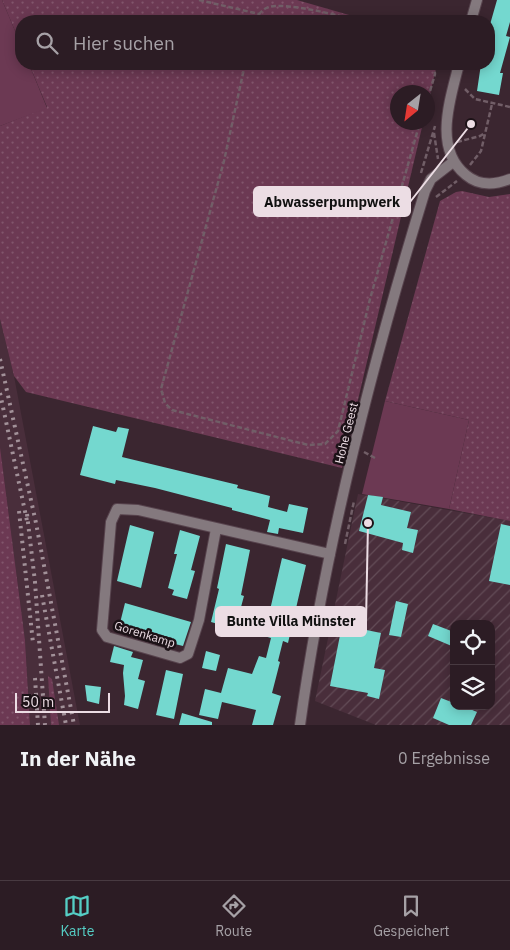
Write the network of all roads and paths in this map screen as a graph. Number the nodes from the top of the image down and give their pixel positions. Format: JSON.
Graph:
{"nodes":[{"id":1,"x":199,"y":0,"type":"edge"},
{"id":2,"x":477,"y":0,"type":"edge"},
{"id":3,"x":259,"y":14,"type":"joint"},
{"id":4,"x":329,"y":15,"type":"edge"},
{"id":5,"x":473,"y":15,"type":"edge"},
{"id":6,"x":244,"y":70,"type":"edge"},
{"id":7,"x":435,"y":70,"type":"edge"},
{"id":8,"x":458,"y":70,"type":"edge"},
{"id":9,"x":466,"y":81,"type":"dead end"},
{"id":10,"x":432,"y":85,"type":"edge"},
{"id":11,"x":492,"y":104,"type":"junction"},
{"id":12,"x":510,"y":107,"type":"edge"},
{"id":13,"x":436,"y":123,"type":"dead end"},
{"id":14,"x":418,"y":130,"type":"edge"},
{"id":15,"x":458,"y":168,"type":"junction"},
{"id":16,"x":510,"y":179,"type":"edge"},
{"id":17,"x":418,"y":181,"type":"dead end"},
{"id":18,"x":431,"y":202,"type":"dead end"},
{"id":19,"x":367,"y":443,"type":"dead end"},
{"id":20,"x":363,"y":461,"type":"dead end"},
{"id":21,"x":355,"y":497,"type":"dead end"},
{"id":22,"x":216,"y":529,"type":"junction"},
{"id":23,"x":344,"y":550,"type":"dead end"},
{"id":24,"x":330,"y":554,"type":"junction"},
{"id":25,"x":300,"y":725,"type":"edge"}],
"edges":[{"from":1,"to":3,"type":"path"},
{"from":2,"to":5,"type":"street"},
{"from":3,"to":4,"type":"path"},
{"from":6,"to":14,"type":"path"},
{"from":7,"to":10,"type":"path"},
{"from":8,"to":15,"type":"street"},
{"from":9,"to":11,"type":"path"},
{"from":11,"to":12,"type":"path"},
{"from":11,"to":15,"type":"path"},
{"from":13,"to":17,"type":"path"},
{"from":15,"to":16,"type":"street"},
{"from":15,"to":18,"type":"path"},
{"from":15,"to":24,"type":"street","name":"Hohe Geest"},
{"from":19,"to":20,"type":"path"},
{"from":21,"to":23,"type":"path"},
{"from":22,"to":22,"type":"street","name":"Gorenkamp"},
{"from":22,"to":24,"type":"street","name":"Gorenkamp"},
{"from":24,"to":25,"type":"street","name":"Hohe Geest"}]}
